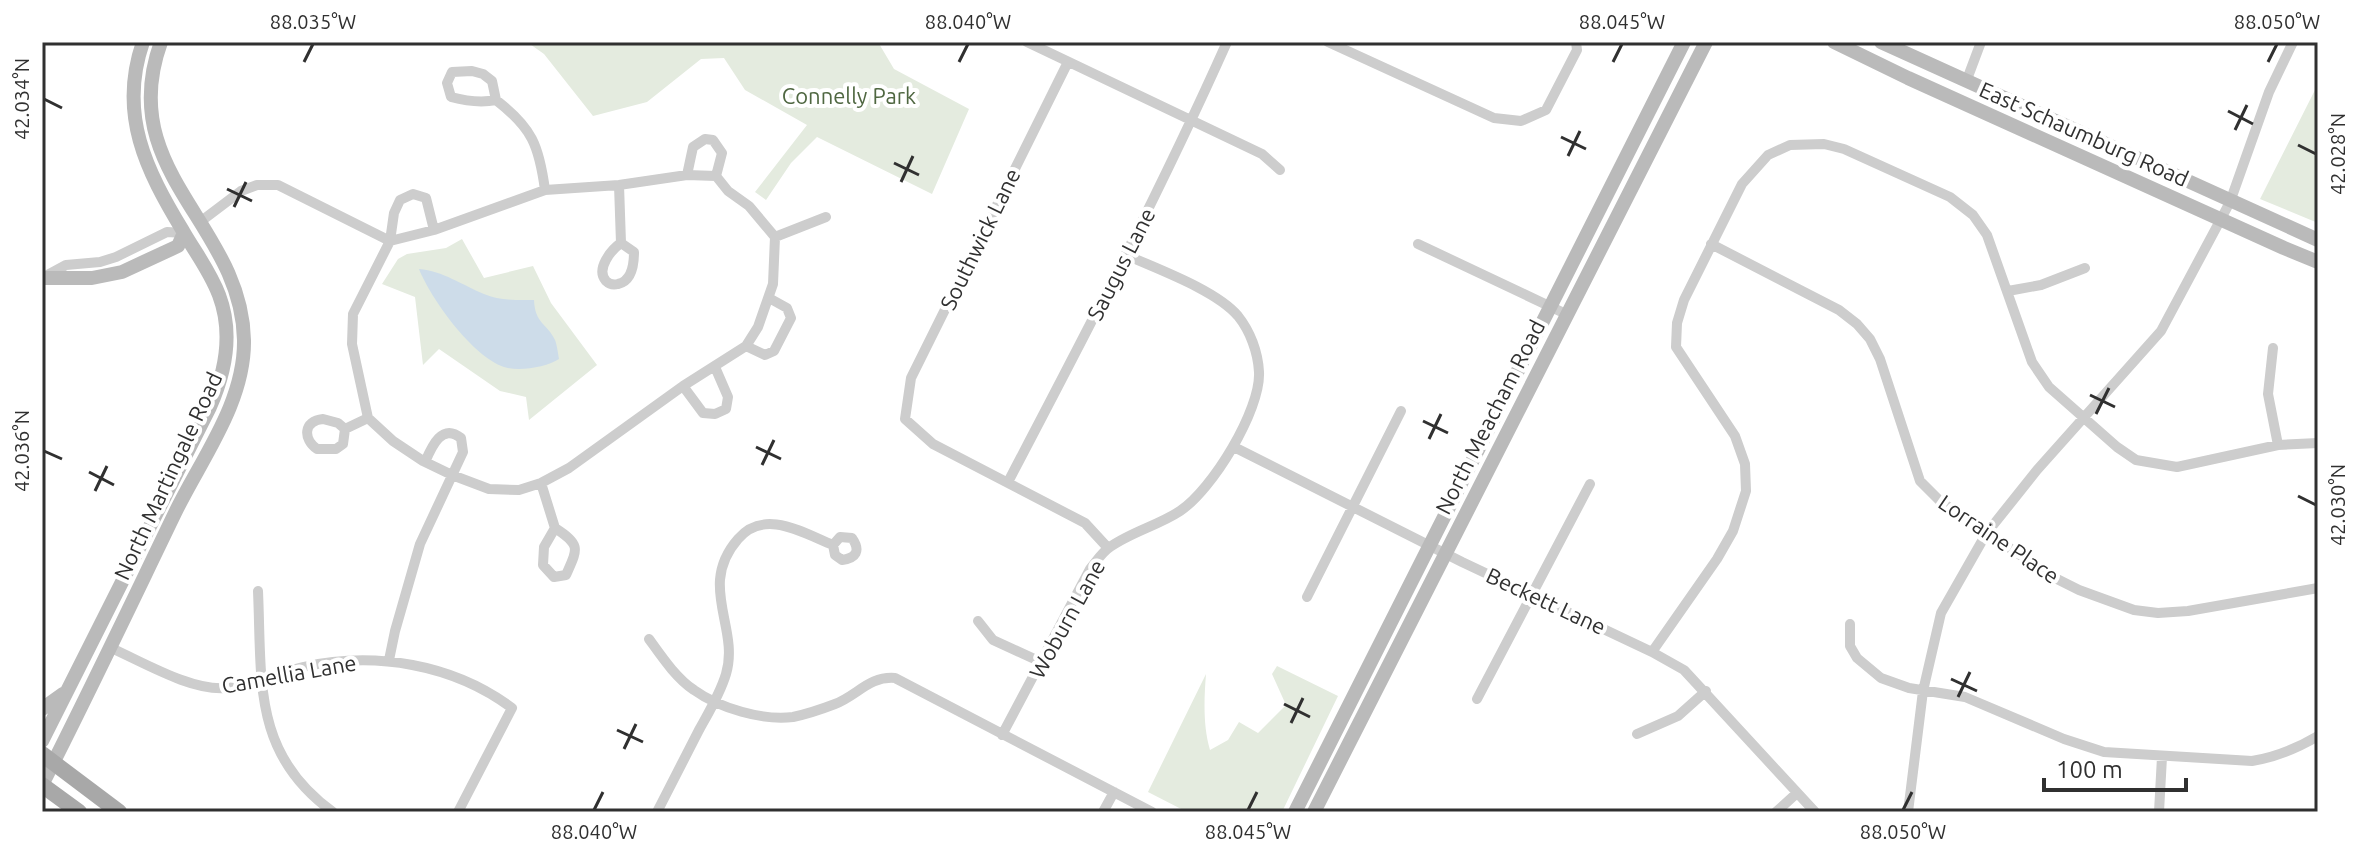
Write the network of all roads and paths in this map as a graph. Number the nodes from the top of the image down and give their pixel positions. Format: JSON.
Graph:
{"nodes":[{"id":1,"x":143,"y":42,"type":"edge"},
{"id":2,"x":161,"y":42,"type":"edge"},
{"id":3,"x":1027,"y":42,"type":"edge"},
{"id":4,"x":1227,"y":42,"type":"edge"},
{"id":5,"x":1328,"y":42,"type":"edge"},
{"id":6,"x":1576,"y":42,"type":"edge"},
{"id":7,"x":1684,"y":42,"type":"edge"},
{"id":8,"x":1706,"y":42,"type":"edge"},
{"id":9,"x":1834,"y":42,"type":"edge"},
{"id":10,"x":1881,"y":42,"type":"edge"},
{"id":11,"x":1981,"y":42,"type":"edge"},
{"id":12,"x":2293,"y":42,"type":"edge"},
{"id":13,"x":1068,"y":62,"type":"junction"},
{"id":14,"x":1966,"y":82,"type":"junction"},
{"id":15,"x":496,"y":100,"type":"junction"},
{"id":16,"x":1192,"y":120,"type":"junction"},
{"id":17,"x":1280,"y":170,"type":"dead end"},
{"id":18,"x":687,"y":175,"type":"junction"},
{"id":19,"x":716,"y":176,"type":"junction"},
{"id":20,"x":619,"y":185,"type":"junction"},
{"id":21,"x":545,"y":190,"type":"junction"},
{"id":22,"x":2230,"y":202,"type":"junction"},
{"id":23,"x":826,"y":217,"type":"dead end"},
{"id":24,"x":2220,"y":220,"type":"junction"},
{"id":25,"x":200,"y":222,"type":"junction"},
{"id":26,"x":434,"y":230,"type":"junction"},
{"id":27,"x":184,"y":233,"type":"junction"},
{"id":28,"x":775,"y":237,"type":"junction"},
{"id":29,"x":2318,"y":240,"type":"edge"},
{"id":30,"x":390,"y":241,"type":"junction"},
{"id":31,"x":621,"y":243,"type":"dead end"},
{"id":32,"x":1418,"y":244,"type":"dead end"},
{"id":33,"x":1711,"y":244,"type":"junction"},
{"id":34,"x":1126,"y":255,"type":"junction"},
{"id":35,"x":2318,"y":262,"type":"edge"},
{"id":36,"x":2085,"y":268,"type":"dead end"},
{"id":37,"x":42,"y":278,"type":"edge"},
{"id":38,"x":2008,"y":291,"type":"junction"},
{"id":39,"x":769,"y":298,"type":"junction"},
{"id":40,"x":1551,"y":306,"type":"junction"},
{"id":41,"x":1566,"y":314,"type":"junction"},
{"id":42,"x":746,"y":346,"type":"junction"},
{"id":43,"x":2273,"y":348,"type":"dead end"},
{"id":44,"x":715,"y":367,"type":"junction"},
{"id":45,"x":683,"y":386,"type":"junction"},
{"id":46,"x":1401,"y":411,"type":"dead end"},
{"id":47,"x":368,"y":418,"type":"junction"},
{"id":48,"x":2084,"y":419,"type":"junction"},
{"id":49,"x":345,"y":429,"type":"dead end"},
{"id":50,"x":2318,"y":443,"type":"edge"},
{"id":51,"x":2278,"y":445,"type":"junction"},
{"id":52,"x":1234,"y":447,"type":"junction"},
{"id":53,"x":425,"y":462,"type":"junction"},
{"id":54,"x":452,"y":475,"type":"junction"},
{"id":55,"x":1008,"y":482,"type":"junction"},
{"id":56,"x":541,"y":483,"type":"junction"},
{"id":57,"x":1590,"y":484,"type":"dead end"},
{"id":58,"x":1354,"y":506,"type":"junction"},
{"id":59,"x":555,"y":528,"type":"junction"},
{"id":60,"x":1986,"y":534,"type":"junction"},
{"id":61,"x":833,"y":545,"type":"dead end"},
{"id":62,"x":1431,"y":546,"type":"junction"},
{"id":63,"x":1108,"y":548,"type":"junction"},
{"id":64,"x":1446,"y":553,"type":"junction"},
{"id":65,"x":2318,"y":588,"type":"edge"},
{"id":66,"x":258,"y":591,"type":"dead end"},
{"id":67,"x":1532,"y":595,"type":"junction"},
{"id":68,"x":1307,"y":597,"type":"dead end"},
{"id":69,"x":978,"y":621,"type":"dead end"},
{"id":70,"x":1850,"y":624,"type":"dead end"},
{"id":71,"x":649,"y":639,"type":"dead end"},
{"id":72,"x":111,"y":648,"type":"junction"},
{"id":73,"x":1652,"y":652,"type":"junction"},
{"id":74,"x":389,"y":660,"type":"junction"},
{"id":75,"x":1041,"y":662,"type":"junction"},
{"id":76,"x":262,"y":679,"type":"junction"},
{"id":77,"x":1706,"y":691,"type":"junction"},
{"id":78,"x":1923,"y":691,"type":"junction"},
{"id":79,"x":67,"y":692,"type":"junction"},
{"id":80,"x":1477,"y":699,"type":"dead end"},
{"id":81,"x":714,"y":702,"type":"junction"},
{"id":82,"x":42,"y":709,"type":"edge"},
{"id":83,"x":1637,"y":734,"type":"dead end"},
{"id":84,"x":1002,"y":735,"type":"junction"},
{"id":85,"x":2318,"y":736,"type":"edge"},
{"id":86,"x":42,"y":741,"type":"edge"},
{"id":87,"x":2162,"y":757,"type":"junction"},
{"id":88,"x":48,"y":759,"type":"edge"},
{"id":89,"x":42,"y":785,"type":"edge"},
{"id":90,"x":1114,"y":792,"type":"junction"},
{"id":91,"x":1797,"y":793,"type":"junction"},
{"id":92,"x":79,"y":812,"type":"edge"},
{"id":93,"x":119,"y":812,"type":"edge"},
{"id":94,"x":333,"y":812,"type":"edge"},
{"id":95,"x":458,"y":812,"type":"edge"},
{"id":96,"x":657,"y":812,"type":"edge"},
{"id":97,"x":1103,"y":812,"type":"edge"},
{"id":98,"x":1152,"y":812,"type":"edge"},
{"id":99,"x":1295,"y":812,"type":"edge"},
{"id":100,"x":1314,"y":812,"type":"edge"},
{"id":101,"x":1776,"y":812,"type":"edge"},
{"id":102,"x":1815,"y":812,"type":"edge"},
{"id":103,"x":1908,"y":812,"type":"edge"},
{"id":104,"x":2159,"y":812,"type":"edge"}],
"edges":[{"from":1,"to":27,"type":"main road","name":"North Martingale Road"},
{"from":2,"to":25,"type":"main road","name":"North Martingale Road"},
{"from":3,"to":13,"type":"street"},
{"from":4,"to":16,"type":"street","name":"Saugus Lane"},
{"from":5,"to":6,"type":"street"},
{"from":7,"to":40,"type":"main road","name":"North Meacham Road"},
{"from":8,"to":41,"type":"main road","name":"North Meacham Road"},
{"from":9,"to":24,"type":"main road","name":"East Schaumburg Road"},
{"from":10,"to":14,"type":"main road","name":"East Schaumburg Road"},
{"from":11,"to":14,"type":"street"},
{"from":12,"to":22,"type":"street"},
{"from":13,"to":16,"type":"street"},
{"from":13,"to":55,"type":"street","name":"Southwick Lane"},
{"from":14,"to":22,"type":"main road","name":"East Schaumburg Road"},
{"from":15,"to":15,"type":"street"},
{"from":15,"to":21,"type":"street"},
{"from":16,"to":17,"type":"street"},
{"from":16,"to":34,"type":"street","name":"Saugus Lane"},
{"from":18,"to":19,"type":"street"},
{"from":18,"to":19,"type":"street"},
{"from":18,"to":20,"type":"street"},
{"from":19,"to":28,"type":"street"},
{"from":20,"to":21,"type":"street"},
{"from":20,"to":31,"type":"street"},
{"from":21,"to":26,"type":"street"},
{"from":22,"to":24,"type":"street"},
{"from":22,"to":29,"type":"main road","name":"East Schaumburg Road"},
{"from":23,"to":28,"type":"street"},
{"from":24,"to":35,"type":"main road","name":"East Schaumburg Road"},
{"from":24,"to":48,"type":"street"},
{"from":25,"to":27,"type":"main road"},
{"from":25,"to":30,"type":"street"},
{"from":25,"to":72,"type":"main road","name":"North Martingale Road"},
{"from":26,"to":30,"type":"street"},
{"from":26,"to":30,"type":"street"},
{"from":27,"to":37,"type":"main road"},
{"from":27,"to":79,"type":"main road","name":"North Martingale Road"},
{"from":28,"to":39,"type":"street"},
{"from":30,"to":47,"type":"street"},
{"from":32,"to":40,"type":"street"},
{"from":33,"to":38,"type":"street"},
{"from":33,"to":60,"type":"street","name":"Lorraine Place"},
{"from":33,"to":73,"type":"street"},
{"from":34,"to":52,"type":"street","name":"Woburn Lane"},
{"from":34,"to":55,"type":"street","name":"Saugus Lane"},
{"from":36,"to":38,"type":"street"},
{"from":38,"to":48,"type":"street"},
{"from":39,"to":42,"type":"street"},
{"from":39,"to":42,"type":"street"},
{"from":40,"to":41,"type":"street"},
{"from":40,"to":62,"type":"main road","name":"North Meacham Road"},
{"from":41,"to":64,"type":"main road","name":"North Meacham Road"},
{"from":42,"to":44,"type":"street"},
{"from":43,"to":51,"type":"street"},
{"from":44,"to":45,"type":"street"},
{"from":44,"to":45,"type":"street"},
{"from":45,"to":56,"type":"street"},
{"from":46,"to":58,"type":"street"},
{"from":47,"to":49,"type":"street"},
{"from":47,"to":53,"type":"street"},
{"from":48,"to":51,"type":"street"},
{"from":48,"to":60,"type":"street"},
{"from":50,"to":51,"type":"street"},
{"from":52,"to":58,"type":"street","name":"Beckett Lane"},
{"from":52,"to":63,"type":"street","name":"Woburn Lane"},
{"from":53,"to":54,"type":"street"},
{"from":53,"to":54,"type":"street"},
{"from":54,"to":56,"type":"street"},
{"from":54,"to":74,"type":"street"},
{"from":55,"to":63,"type":"street"},
{"from":56,"to":59,"type":"street"},
{"from":57,"to":67,"type":"street"},
{"from":58,"to":62,"type":"street","name":"Beckett Lane"},
{"from":58,"to":68,"type":"street"},
{"from":59,"to":59,"type":"street"},
{"from":60,"to":65,"type":"street","name":"Lorraine Place"},
{"from":60,"to":78,"type":"street"},
{"from":61,"to":81,"type":"street"},
{"from":62,"to":64,"type":"street","name":"Beckett Lane"},
{"from":62,"to":99,"type":"main road","name":"North Meacham Road"},
{"from":63,"to":75,"type":"street","name":"Woburn Lane"},
{"from":64,"to":67,"type":"street","name":"Beckett Lane"},
{"from":64,"to":100,"type":"main road","name":"North Meacham Road"},
{"from":66,"to":76,"type":"street"},
{"from":67,"to":73,"type":"street","name":"Beckett Lane"},
{"from":67,"to":80,"type":"street"},
{"from":69,"to":75,"type":"street"},
{"from":70,"to":78,"type":"street"},
{"from":71,"to":81,"type":"street"},
{"from":72,"to":76,"type":"street","name":"Camellia Lane"},
{"from":72,"to":88,"type":"main road","name":"North Martingale Road"},
{"from":73,"to":77,"type":"street","name":"Beckett Lane"},
{"from":74,"to":76,"type":"street","name":"Camellia Lane"},
{"from":74,"to":95,"type":"street","name":"Camellia Lane"},
{"from":75,"to":84,"type":"street","name":"Woburn Lane"},
{"from":76,"to":94,"type":"street"},
{"from":77,"to":83,"type":"street"},
{"from":77,"to":91,"type":"street","name":"Beckett Lane"},
{"from":78,"to":87,"type":"street"},
{"from":78,"to":103,"type":"street"},
{"from":79,"to":82,"type":"main road"},
{"from":79,"to":86,"type":"main road","name":"North Martingale Road"},
{"from":81,"to":84,"type":"street"},
{"from":81,"to":96,"type":"street"},
{"from":84,"to":90,"type":"street"},
{"from":85,"to":87,"type":"street"},
{"from":87,"to":104,"type":"street"},
{"from":88,"to":89,"type":"main road","name":"North Martingale Road"},
{"from":88,"to":93,"type":"main road"},
{"from":89,"to":92,"type":"main road"},
{"from":90,"to":97,"type":"street"},
{"from":90,"to":98,"type":"street"},
{"from":91,"to":101,"type":"street"},
{"from":91,"to":102,"type":"street","name":"Beckett Lane"}]}
